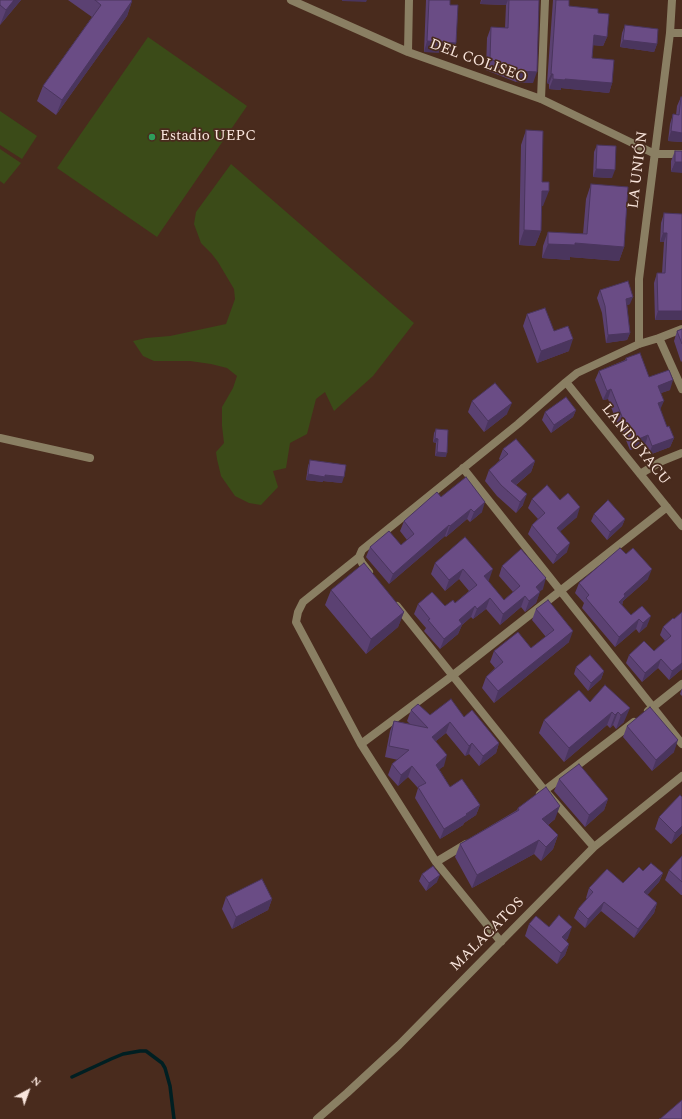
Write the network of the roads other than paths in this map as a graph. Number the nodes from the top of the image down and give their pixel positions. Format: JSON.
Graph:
{"nodes":[{"id":1,"x":291,"y":0,"type":"edge"},
{"id":2,"x":409,"y":0,"type":"edge"},
{"id":3,"x":545,"y":0,"type":"edge"},
{"id":4,"x":672,"y":0,"type":"edge"},
{"id":5,"x":670,"y":33,"type":"junction"},
{"id":6,"x":682,"y":33,"type":"edge"},
{"id":7,"x":408,"y":52,"type":"junction"},
{"id":8,"x":541,"y":99,"type":"junction"},
{"id":9,"x":655,"y":154,"type":"junction"},
{"id":10,"x":682,"y":154,"type":"edge"},
{"id":11,"x":682,"y":329,"type":"edge"},
{"id":12,"x":659,"y":338,"type":"junction"},
{"id":13,"x":639,"y":344,"type":"junction"},
{"id":14,"x":566,"y":382,"type":"junction"},
{"id":15,"x":682,"y":389,"type":"edge"},
{"id":16,"x":0,"y":438,"type":"edge"},
{"id":17,"x":682,"y":453,"type":"edge"},
{"id":18,"x":90,"y":458,"type":"dead end"},
{"id":19,"x":463,"y":468,"type":"junction"},
{"id":20,"x":640,"y":474,"type":"junction"},
{"id":21,"x":666,"y":507,"type":"junction"},
{"id":22,"x":682,"y":526,"type":"edge"},
{"id":23,"x":359,"y":557,"type":"junction"},
{"id":24,"x":376,"y":581,"type":"edge"},
{"id":25,"x":560,"y":591,"type":"junction"},
{"id":26,"x":390,"y":599,"type":"edge"},
{"id":27,"x":452,"y":676,"type":"junction"},
{"id":28,"x":682,"y":684,"type":"edge"},
{"id":29,"x":652,"y":708,"type":"junction"},
{"id":30,"x":361,"y":744,"type":"junction"},
{"id":31,"x":682,"y":744,"type":"edge"},
{"id":32,"x":682,"y":776,"type":"edge"},
{"id":33,"x":545,"y":791,"type":"junction"},
{"id":34,"x":532,"y":800,"type":"edge"},
{"id":35,"x":476,"y":838,"type":"edge"},
{"id":36,"x":594,"y":847,"type":"junction"},
{"id":37,"x":436,"y":862,"type":"junction"},
{"id":38,"x":501,"y":942,"type":"junction"},
{"id":39,"x":317,"y":1119,"type":"edge"}],
"edges":[{"from":1,"to":7,"type":"street","name":"DEL COLISEO"},
{"from":2,"to":7,"type":"street"},
{"from":3,"to":8,"type":"street"},
{"from":4,"to":5,"type":"street","name":"LA UNIÓN"},
{"from":5,"to":6,"type":"street"},
{"from":5,"to":9,"type":"street","name":"LA UNIÓN"},
{"from":7,"to":8,"type":"street","name":"DEL COLISEO"},
{"from":8,"to":9,"type":"street","name":"DEL COLISEO"},
{"from":9,"to":10,"type":"street"},
{"from":9,"to":13,"type":"street","name":"LA UNIÓN"},
{"from":11,"to":12,"type":"street"},
{"from":12,"to":13,"type":"street"},
{"from":12,"to":15,"type":"street"},
{"from":13,"to":14,"type":"street"},
{"from":14,"to":19,"type":"street"},
{"from":14,"to":20,"type":"street","name":"LANDUYACU"},
{"from":16,"to":18,"type":"street"},
{"from":17,"to":20,"type":"street"},
{"from":19,"to":23,"type":"street"},
{"from":19,"to":25,"type":"street"},
{"from":20,"to":21,"type":"street","name":"LANDUYACU"},
{"from":21,"to":22,"type":"street","name":"LANDUYACU"},
{"from":21,"to":25,"type":"street"},
{"from":23,"to":24,"type":"street"},
{"from":23,"to":30,"type":"street"},
{"from":25,"to":27,"type":"street"},
{"from":25,"to":29,"type":"street"},
{"from":26,"to":27,"type":"street"},
{"from":27,"to":30,"type":"street"},
{"from":27,"to":33,"type":"street"},
{"from":28,"to":29,"type":"street"},
{"from":29,"to":31,"type":"street"},
{"from":29,"to":33,"type":"street"},
{"from":30,"to":37,"type":"street"},
{"from":32,"to":36,"type":"street","name":"MALACATOS"},
{"from":33,"to":34,"type":"street"},
{"from":33,"to":36,"type":"street"},
{"from":35,"to":37,"type":"street"},
{"from":36,"to":38,"type":"street","name":"MALACATOS"},
{"from":37,"to":38,"type":"street"},
{"from":38,"to":39,"type":"street","name":"MALACATOS"}]}
